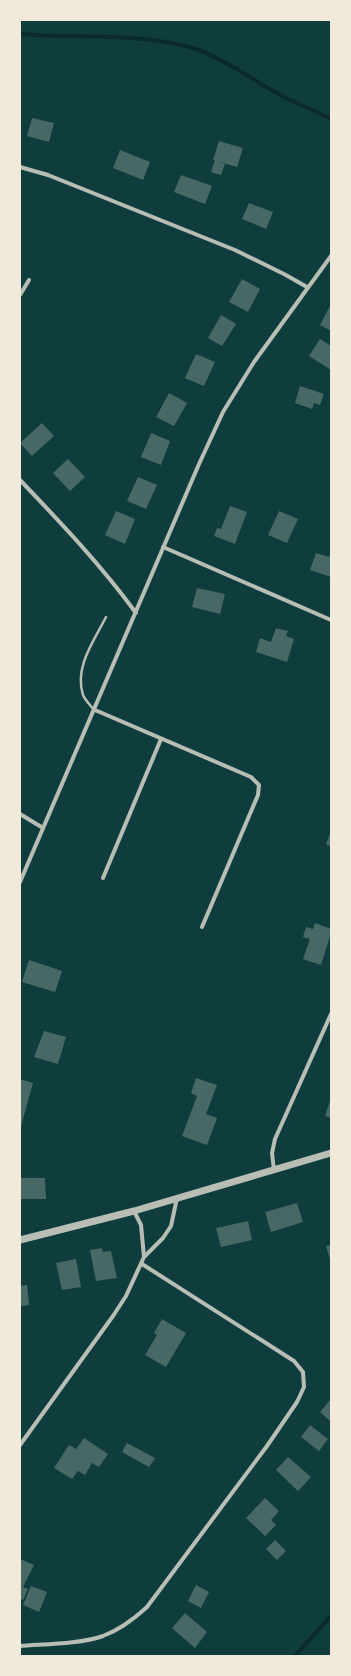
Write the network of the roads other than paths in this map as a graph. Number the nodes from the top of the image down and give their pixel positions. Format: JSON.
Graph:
{"nodes":[{"id":1,"x":20,"y":167,"type":"edge"},
{"id":2,"x":331,"y":256,"type":"edge"},
{"id":3,"x":329,"y":262,"type":"edge"},
{"id":4,"x":29,"y":280,"type":"dead end"},
{"id":5,"x":307,"y":287,"type":"junction"},
{"id":6,"x":20,"y":295,"type":"edge"},
{"id":7,"x":20,"y":480,"type":"edge"},
{"id":8,"x":163,"y":548,"type":"junction"},
{"id":9,"x":136,"y":613,"type":"junction"},
{"id":10,"x":106,"y":617,"type":"dead end"},
{"id":11,"x":331,"y":620,"type":"edge"},
{"id":12,"x":94,"y":710,"type":"junction"},
{"id":13,"x":161,"y":739,"type":"junction"},
{"id":14,"x":20,"y":814,"type":"edge"},
{"id":15,"x":43,"y":828,"type":"junction"},
{"id":16,"x":103,"y":878,"type":"dead end"},
{"id":17,"x":20,"y":882,"type":"edge"},
{"id":18,"x":202,"y":927,"type":"dead end"},
{"id":19,"x":331,"y":1014,"type":"edge"},
{"id":20,"x":331,"y":1153,"type":"edge"},
{"id":21,"x":274,"y":1170,"type":"junction"},
{"id":22,"x":178,"y":1197,"type":"junction"},
{"id":23,"x":134,"y":1211,"type":"junction"},
{"id":24,"x":20,"y":1240,"type":"edge"},
{"id":25,"x":144,"y":1257,"type":"junction"},
{"id":26,"x":142,"y":1264,"type":"junction"},
{"id":27,"x":20,"y":1445,"type":"edge"},
{"id":28,"x":20,"y":1646,"type":"edge"}],
"edges":[{"from":1,"to":5,"type":"street"},
{"from":2,"to":3,"type":"street"},
{"from":3,"to":5,"type":"street"},
{"from":4,"to":6,"type":"street"},
{"from":5,"to":8,"type":"street"},
{"from":7,"to":9,"type":"street"},
{"from":8,"to":9,"type":"street"},
{"from":8,"to":11,"type":"street"},
{"from":9,"to":12,"type":"street"},
{"from":10,"to":12,"type":"lane"},
{"from":12,"to":13,"type":"street"},
{"from":12,"to":15,"type":"street"},
{"from":13,"to":16,"type":"street"},
{"from":13,"to":18,"type":"street"},
{"from":14,"to":15,"type":"street"},
{"from":15,"to":17,"type":"street"},
{"from":19,"to":21,"type":"street"},
{"from":20,"to":21,"type":"street"},
{"from":21,"to":22,"type":"street"},
{"from":22,"to":23,"type":"street"},
{"from":22,"to":25,"type":"street"},
{"from":23,"to":24,"type":"street"},
{"from":23,"to":25,"type":"street"},
{"from":25,"to":26,"type":"street"},
{"from":26,"to":27,"type":"street"},
{"from":26,"to":28,"type":"street"}]}
